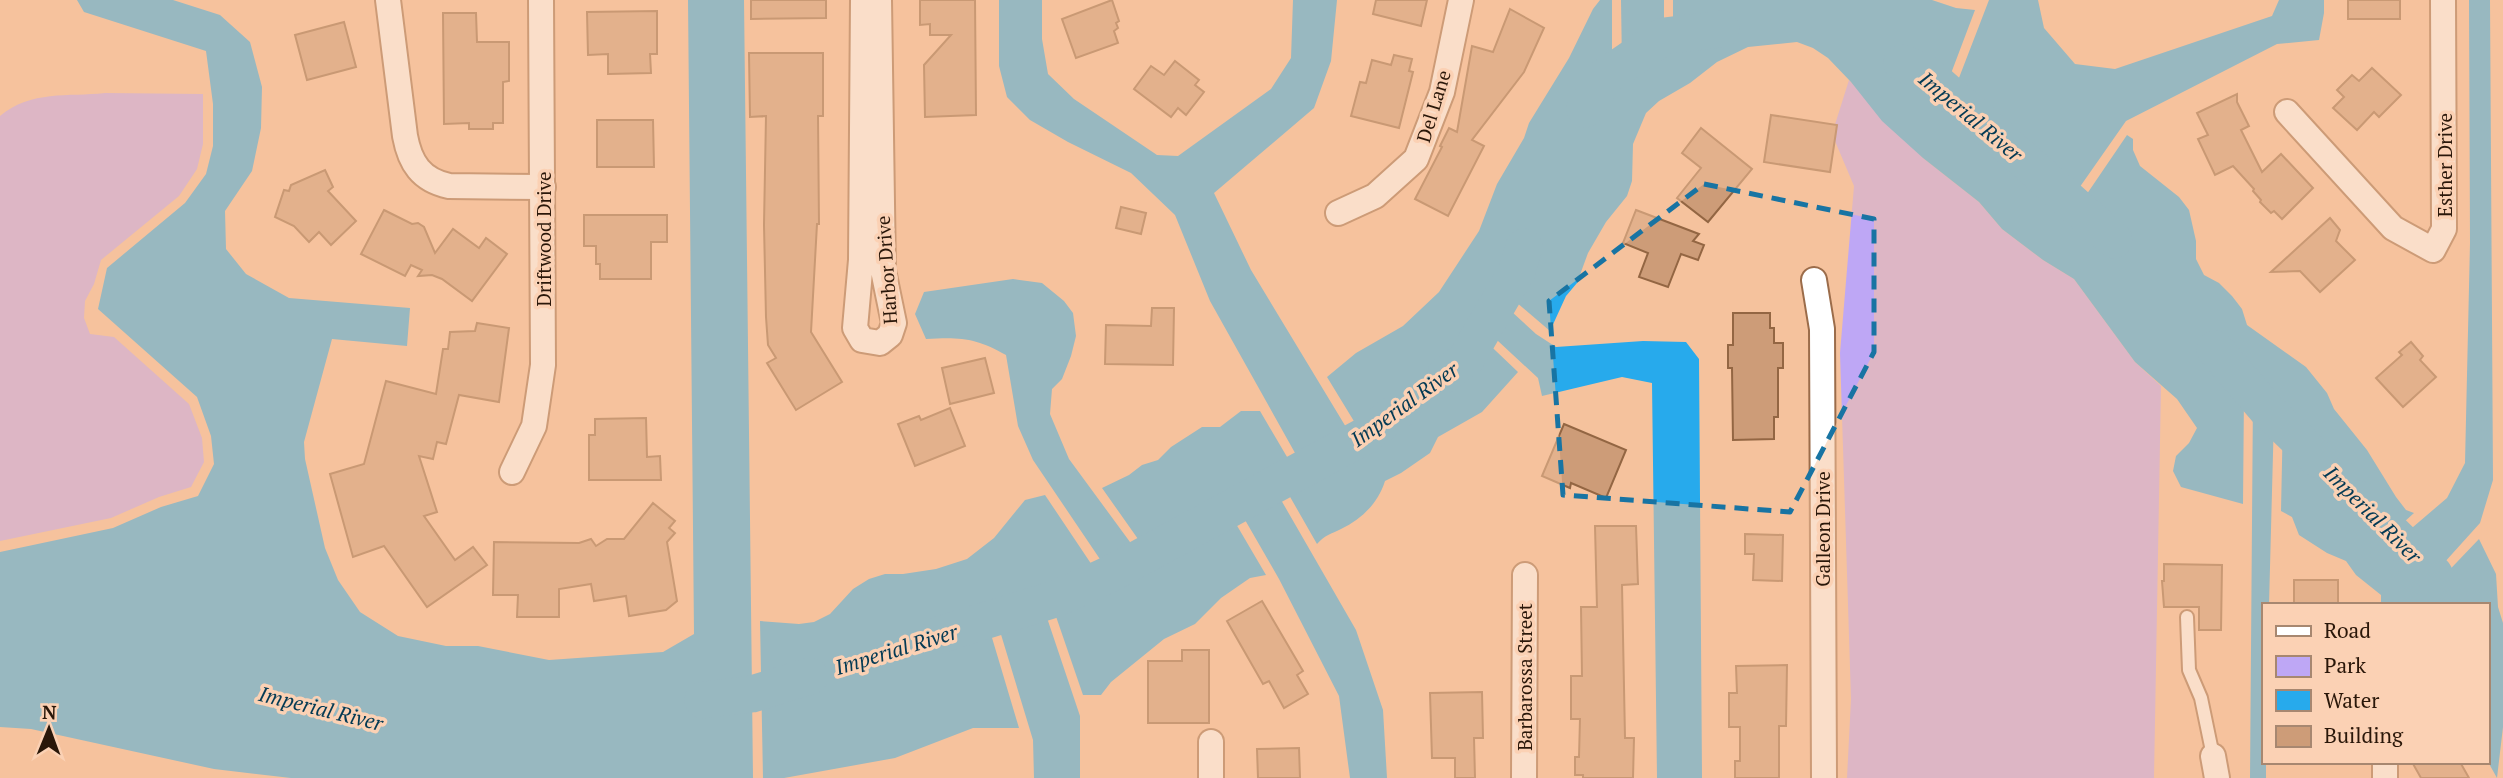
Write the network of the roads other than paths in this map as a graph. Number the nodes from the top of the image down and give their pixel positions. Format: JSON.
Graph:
{"nodes":[{"id":1,"x":388,"y":0,"type":"edge"},
{"id":2,"x":541,"y":0,"type":"edge"},
{"id":3,"x":863,"y":0,"type":"edge"},
{"id":4,"x":879,"y":0,"type":"edge"},
{"id":5,"x":1461,"y":0,"type":"edge"},
{"id":6,"x":2443,"y":0,"type":"edge"},
{"id":7,"x":2287,"y":112,"type":"dead end"},
{"id":8,"x":543,"y":187,"type":"junction"},
{"id":9,"x":1338,"y":213,"type":"dead end"},
{"id":10,"x":1814,"y":280,"type":"dead end"},
{"id":11,"x":512,"y":472,"type":"dead end"},
{"id":12,"x":1525,"y":575,"type":"dead end"},
{"id":13,"x":2187,"y":617,"type":"dead end"},
{"id":14,"x":1211,"y":742,"type":"dead end"},
{"id":15,"x":2215,"y":767,"type":"edge"},
{"id":16,"x":1211,"y":778,"type":"edge"},
{"id":17,"x":1524,"y":778,"type":"edge"},
{"id":18,"x":1824,"y":778,"type":"edge"}],
"edges":[{"from":1,"to":8,"type":"street"},
{"from":2,"to":8,"type":"street","name":"Driftwood Drive"},
{"from":3,"to":4,"type":"street","name":"Harbor Drive"},
{"from":5,"to":9,"type":"street","name":"Del Lane"},
{"from":6,"to":7,"type":"street","name":"Esther Drive"},
{"from":8,"to":11,"type":"street","name":"Driftwood Drive"},
{"from":10,"to":18,"type":"street","name":"Galleon Drive"},
{"from":12,"to":17,"type":"street","name":"Barbarossa Street"},
{"from":13,"to":15,"type":"lane"},
{"from":14,"to":16,"type":"street"}]}
